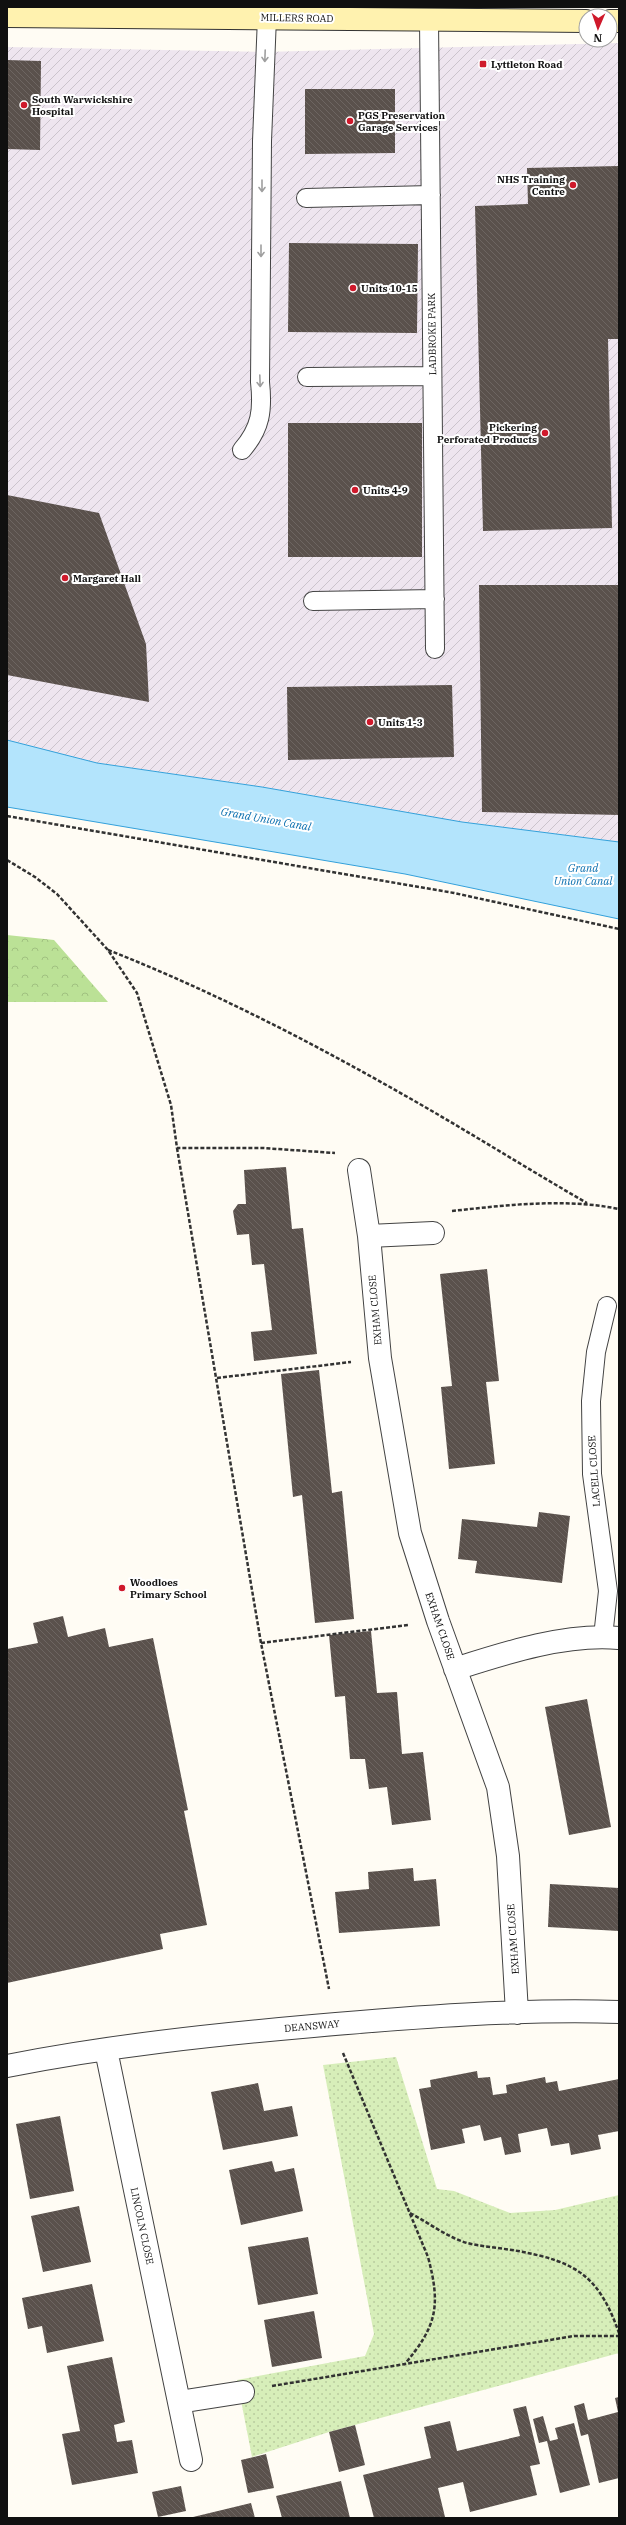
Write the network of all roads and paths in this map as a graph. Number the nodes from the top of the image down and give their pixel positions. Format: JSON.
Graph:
{"nodes":[{"id":1,"x":476,"y":14,"type":"edge"},
{"id":2,"x":7,"y":16,"type":"edge"},
{"id":3,"x":267,"y":18,"type":"junction"},
{"id":4,"x":429,"y":20,"type":"junction"},
{"id":5,"x":578,"y":20,"type":"edge"},
{"id":6,"x":431,"y":195,"type":"junction"},
{"id":7,"x":306,"y":198,"type":"dead end"},
{"id":8,"x":432,"y":376,"type":"junction"},
{"id":9,"x":307,"y":377,"type":"dead end"},
{"id":10,"x":242,"y":450,"type":"dead end"},
{"id":11,"x":435,"y":599,"type":"junction"},
{"id":12,"x":313,"y":601,"type":"dead end"},
{"id":13,"x":435,"y":648,"type":"dead end"},
{"id":14,"x":7,"y":816,"type":"edge"},
{"id":15,"x":7,"y":860,"type":"edge"},
{"id":16,"x":619,"y":929,"type":"edge"},
{"id":17,"x":108,"y":950,"type":"junction"},
{"id":18,"x":177,"y":1148,"type":"junction"},
{"id":19,"x":336,"y":1159,"type":"dead end"},
{"id":20,"x":359,"y":1170,"type":"dead end"},
{"id":21,"x":587,"y":1203,"type":"junction"},
{"id":22,"x":619,"y":1208,"type":"edge"},
{"id":23,"x":451,"y":1211,"type":"dead end"},
{"id":24,"x":433,"y":1233,"type":"dead end"},
{"id":25,"x":369,"y":1236,"type":"junction"},
{"id":26,"x":607,"y":1306,"type":"dead end"},
{"id":27,"x":380,"y":1358,"type":"junction"},
{"id":28,"x":217,"y":1378,"type":"junction"},
{"id":29,"x":438,"y":1621,"type":"junction"},
{"id":30,"x":611,"y":1638,"type":"edge"},
{"id":31,"x":261,"y":1643,"type":"junction"},
{"id":32,"x":455,"y":1669,"type":"junction"},
{"id":33,"x":329,"y":1989,"type":"dead end"},
{"id":34,"x":619,"y":2012,"type":"edge"},
{"id":35,"x":517,"y":2013,"type":"junction"},
{"id":36,"x":106,"y":2050,"type":"junction"},
{"id":37,"x":343,"y":2051,"type":"dead end"},
{"id":38,"x":7,"y":2066,"type":"edge"},
{"id":39,"x":410,"y":2213,"type":"junction"},
{"id":40,"x":619,"y":2333,"type":"edge"},
{"id":41,"x":619,"y":2336,"type":"edge"},
{"id":42,"x":404,"y":2365,"type":"junction"},
{"id":43,"x":243,"y":2392,"type":"joint"},
{"id":44,"x":179,"y":2402,"type":"junction"},
{"id":45,"x":191,"y":2460,"type":"dead end"}],
"edges":[{"from":1,"to":4,"type":"street","name":"MILLERS ROAD"},
{"from":1,"to":5,"type":"street","name":"MILLERS ROAD"},
{"from":2,"to":3,"type":"street","name":"MILLERS ROAD"},
{"from":3,"to":4,"type":"street","name":"MILLERS ROAD"},
{"from":3,"to":10,"type":"lane","one_way":true},
{"from":4,"to":6,"type":"lane","name":"LADBROKE PARK"},
{"from":6,"to":7,"type":"lane"},
{"from":6,"to":8,"type":"lane","name":"LADBROKE PARK"},
{"from":8,"to":9,"type":"lane"},
{"from":8,"to":11,"type":"lane","name":"LADBROKE PARK"},
{"from":11,"to":12,"type":"lane"},
{"from":11,"to":13,"type":"lane","name":"LADBROKE PARK"},
{"from":14,"to":16,"type":"path"},
{"from":15,"to":17,"type":"path"},
{"from":17,"to":18,"type":"path"},
{"from":17,"to":21,"type":"path"},
{"from":18,"to":19,"type":"path"},
{"from":18,"to":28,"type":"path"},
{"from":20,"to":25,"type":"street","name":"EXHAM CLOSE"},
{"from":21,"to":22,"type":"path"},
{"from":21,"to":23,"type":"path"},
{"from":24,"to":25,"type":"street"},
{"from":25,"to":27,"type":"street","name":"EXHAM CLOSE"},
{"from":26,"to":30,"type":"lane","name":"LACELL CLOSE"},
{"from":27,"to":28,"type":"path"},
{"from":27,"to":29,"type":"street","name":"EXHAM CLOSE"},
{"from":28,"to":31,"type":"path"},
{"from":29,"to":31,"type":"path"},
{"from":29,"to":32,"type":"street","name":"EXHAM CLOSE"},
{"from":30,"to":32,"type":"street","name":"LACELL CLOSE"},
{"from":31,"to":33,"type":"path"},
{"from":32,"to":35,"type":"street","name":"EXHAM CLOSE"},
{"from":34,"to":35,"type":"street","name":"DEANSWAY"},
{"from":35,"to":36,"type":"street","name":"DEANSWAY"},
{"from":36,"to":38,"type":"street","name":"DEANSWAY"},
{"from":36,"to":44,"type":"street","name":"LINCOLN CLOSE"},
{"from":37,"to":39,"type":"path"},
{"from":39,"to":40,"type":"path"},
{"from":39,"to":42,"type":"path"},
{"from":41,"to":42,"type":"path"},
{"from":42,"to":43,"type":"path"},
{"from":43,"to":44,"type":"street"},
{"from":44,"to":45,"type":"street","name":"LINCOLN CLOSE"}]}
